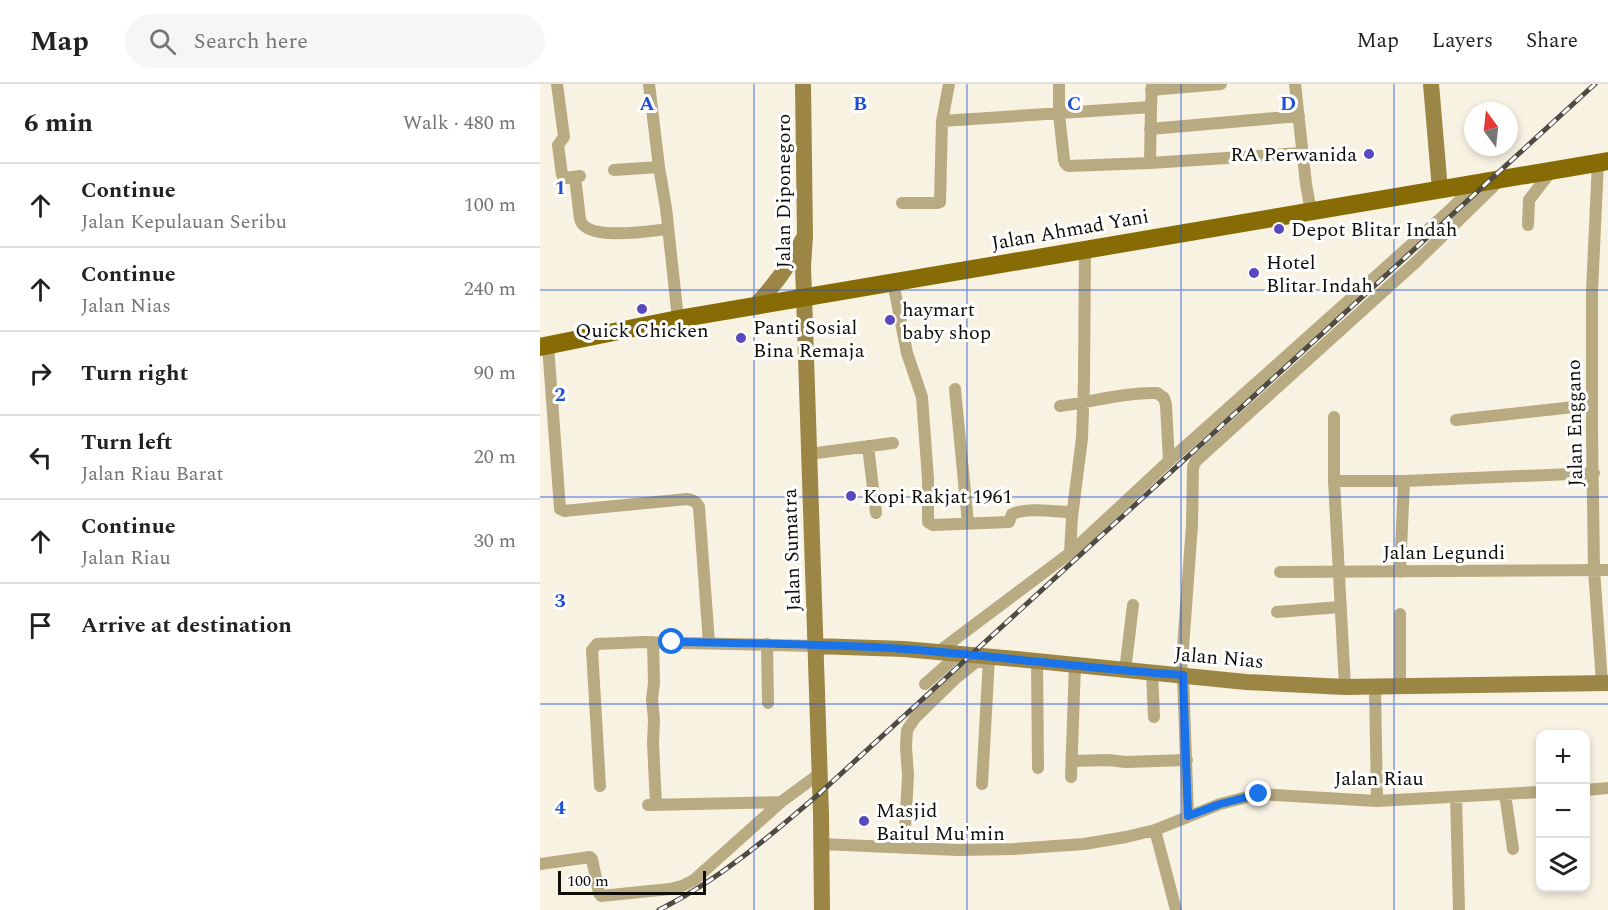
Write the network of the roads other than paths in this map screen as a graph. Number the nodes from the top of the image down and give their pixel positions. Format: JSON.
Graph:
{"nodes":[{"id":1,"x":556,"y":84,"type":"edge"},
{"id":2,"x":649,"y":84,"type":"edge"},
{"id":3,"x":803,"y":84,"type":"edge"},
{"id":4,"x":949,"y":84,"type":"edge"},
{"id":5,"x":1059,"y":84,"type":"edge"},
{"id":6,"x":1221,"y":84,"type":"edge"},
{"id":7,"x":1295,"y":84,"type":"edge"},
{"id":8,"x":1431,"y":84,"type":"edge"},
{"id":9,"x":1152,"y":87,"type":"edge"},
{"id":10,"x":1151,"y":107,"type":"junction"},
{"id":11,"x":1059,"y":114,"type":"junction"},
{"id":12,"x":1299,"y":116,"type":"junction"},
{"id":13,"x":942,"y":121,"type":"junction"},
{"id":14,"x":1150,"y":129,"type":"junction"},
{"id":15,"x":1302,"y":153,"type":"junction"},
{"id":16,"x":1603,"y":161,"type":"edge"},
{"id":17,"x":1150,"y":164,"type":"junction"},
{"id":18,"x":659,"y":166,"type":"junction"},
{"id":19,"x":614,"y":170,"type":"dead end"},
{"id":20,"x":1552,"y":170,"type":"junction"},
{"id":21,"x":1439,"y":178,"type":"junction"},
{"id":22,"x":1502,"y":178,"type":"junction"},
{"id":23,"x":1477,"y":183,"type":"junction"},
{"id":24,"x":902,"y":203,"type":"dead end"},
{"id":25,"x":1310,"y":206,"type":"junction"},
{"id":26,"x":1528,"y":225,"type":"dead end"},
{"id":27,"x":668,"y":230,"type":"junction"},
{"id":28,"x":805,"y":236,"type":"junction"},
{"id":29,"x":1085,"y":249,"type":"junction"},
{"id":30,"x":893,"y":282,"type":"junction"},
{"id":31,"x":805,"y":297,"type":"junction"},
{"id":32,"x":754,"y":306,"type":"junction"},
{"id":33,"x":678,"y":319,"type":"junction"},
{"id":34,"x":544,"y":346,"type":"edge"},
{"id":35,"x":955,"y":389,"type":"dead end"},
{"id":36,"x":1084,"y":403,"type":"junction"},
{"id":37,"x":1592,"y":405,"type":"junction"},
{"id":38,"x":1060,"y":406,"type":"dead end"},
{"id":39,"x":1334,"y":417,"type":"dead end"},
{"id":40,"x":1456,"y":420,"type":"dead end"},
{"id":41,"x":893,"y":443,"type":"dead end"},
{"id":42,"x":868,"y":446,"type":"junction"},
{"id":43,"x":809,"y":454,"type":"junction"},
{"id":44,"x":1169,"y":461,"type":"junction"},
{"id":45,"x":1594,"y":473,"type":"junction"},
{"id":46,"x":1334,"y":481,"type":"junction"},
{"id":47,"x":1404,"y":481,"type":"junction"},
{"id":48,"x":1072,"y":512,"type":"junction"},
{"id":49,"x":876,"y":513,"type":"dead end"},
{"id":50,"x":968,"y":523,"type":"junction"},
{"id":51,"x":1070,"y":553,"type":"junction"},
{"id":52,"x":1594,"y":570,"type":"junction"},
{"id":53,"x":1608,"y":570,"type":"edge"},
{"id":54,"x":1280,"y":572,"type":"dead end"},
{"id":55,"x":1339,"y":572,"type":"junction"},
{"id":56,"x":1400,"y":572,"type":"junction"},
{"id":57,"x":1133,"y":605,"type":"dead end"},
{"id":58,"x":1340,"y":607,"type":"junction"},
{"id":59,"x":1277,"y":612,"type":"dead end"},
{"id":60,"x":1400,"y":614,"type":"dead end"},
{"id":61,"x":654,"y":642,"type":"junction"},
{"id":62,"x":709,"y":643,"type":"junction"},
{"id":63,"x":767,"y":644,"type":"junction"},
{"id":64,"x":826,"y":645,"type":"junction"},
{"id":65,"x":938,"y":652,"type":"junction"},
{"id":66,"x":959,"y":654,"type":"junction"},
{"id":67,"x":989,"y":659,"type":"junction"},
{"id":68,"x":1037,"y":661,"type":"junction"},
{"id":69,"x":1075,"y":665,"type":"junction"},
{"id":70,"x":1125,"y":671,"type":"junction"},
{"id":71,"x":1152,"y":672,"type":"junction"},
{"id":72,"x":1182,"y":675,"type":"junction"},
{"id":73,"x":1605,"y":683,"type":"edge"},
{"id":74,"x":925,"y":684,"type":"dead end"},
{"id":75,"x":1401,"y":685,"type":"junction"},
{"id":76,"x":1345,"y":687,"type":"junction"},
{"id":77,"x":1375,"y":687,"type":"junction"},
{"id":78,"x":768,"y":703,"type":"dead end"},
{"id":79,"x":1154,"y":717,"type":"dead end"},
{"id":80,"x":1072,"y":760,"type":"junction"},
{"id":81,"x":1187,"y":760,"type":"junction"},
{"id":82,"x":1038,"y":768,"type":"dead end"},
{"id":83,"x":819,"y":774,"type":"junction"},
{"id":84,"x":1071,"y":777,"type":"dead end"},
{"id":85,"x":982,"y":784,"type":"dead end"},
{"id":86,"x":600,"y":786,"type":"dead end"},
{"id":87,"x":1608,"y":788,"type":"edge"},
{"id":88,"x":1590,"y":790,"type":"edge"},
{"id":89,"x":1536,"y":792,"type":"edge"},
{"id":90,"x":1504,"y":794,"type":"junction"},
{"id":91,"x":1456,"y":797,"type":"junction"},
{"id":92,"x":1377,"y":801,"type":"junction"},
{"id":93,"x":781,"y":802,"type":"junction"},
{"id":94,"x":1188,"y":816,"type":"junction"},
{"id":95,"x":1157,"y":839,"type":"junction"},
{"id":96,"x":826,"y":844,"type":"junction"},
{"id":97,"x":904,"y":848,"type":"junction"},
{"id":98,"x":1513,"y":849,"type":"dead end"},
{"id":99,"x":540,"y":864,"type":"edge"},
{"id":100,"x":822,"y":910,"type":"edge"},
{"id":101,"x":1176,"y":910,"type":"edge"},
{"id":102,"x":1459,"y":910,"type":"edge"}],
"edges":[{"from":1,"to":27,"type":"street"},
{"from":2,"to":18,"type":"street"},
{"from":3,"to":28,"type":"main road","name":"Jalan Diponegoro"},
{"from":4,"to":13,"type":"street"},
{"from":5,"to":11,"type":"street"},
{"from":6,"to":9,"type":"street"},
{"from":7,"to":12,"type":"street"},
{"from":8,"to":21,"type":"main road"},
{"from":9,"to":10,"type":"street"},
{"from":10,"to":11,"type":"street"},
{"from":10,"to":14,"type":"street"},
{"from":11,"to":13,"type":"street"},
{"from":11,"to":17,"type":"street"},
{"from":12,"to":14,"type":"street"},
{"from":12,"to":15,"type":"street"},
{"from":13,"to":24,"type":"street"},
{"from":14,"to":17,"type":"street"},
{"from":15,"to":17,"type":"street"},
{"from":15,"to":25,"type":"street"},
{"from":16,"to":20,"type":"main road","name":"Jalan Ahmad Yani"},
{"from":16,"to":37,"type":"street","name":"Jalan Enggano"},
{"from":18,"to":19,"type":"street"},
{"from":18,"to":27,"type":"street"},
{"from":20,"to":22,"type":"main road","name":"Jalan Ahmad Yani"},
{"from":20,"to":26,"type":"street"},
{"from":21,"to":23,"type":"main road","name":"Jalan Ahmad Yani"},
{"from":21,"to":25,"type":"main road","name":"Jalan Ahmad Yani"},
{"from":22,"to":23,"type":"main road","name":"Jalan Ahmad Yani"},
{"from":22,"to":72,"type":"street"},
{"from":23,"to":44,"type":"street"},
{"from":25,"to":29,"type":"main road","name":"Jalan Ahmad Yani"},
{"from":27,"to":33,"type":"street"},
{"from":28,"to":31,"type":"main road","name":"Jalan Diponegoro"},
{"from":28,"to":32,"type":"main road"},
{"from":29,"to":30,"type":"main road","name":"Jalan Ahmad Yani"},
{"from":29,"to":36,"type":"street"},
{"from":30,"to":31,"type":"main road","name":"Jalan Ahmad Yani"},
{"from":30,"to":50,"type":"street"},
{"from":31,"to":32,"type":"main road","name":"Jalan Ahmad Yani"},
{"from":31,"to":43,"type":"main road","name":"Jalan Sumatra"},
{"from":32,"to":33,"type":"main road","name":"Jalan Ahmad Yani"},
{"from":33,"to":34,"type":"main road","name":"Jalan Ahmad Yani"},
{"from":34,"to":62,"type":"street"},
{"from":35,"to":50,"type":"street"},
{"from":36,"to":38,"type":"street"},
{"from":36,"to":44,"type":"street"},
{"from":36,"to":48,"type":"street"},
{"from":37,"to":40,"type":"street"},
{"from":37,"to":45,"type":"street","name":"Jalan Enggano"},
{"from":39,"to":46,"type":"street"},
{"from":41,"to":42,"type":"street"},
{"from":42,"to":43,"type":"street"},
{"from":42,"to":49,"type":"street"},
{"from":43,"to":64,"type":"main road","name":"Jalan Sumatra"},
{"from":44,"to":51,"type":"street"},
{"from":45,"to":47,"type":"street"},
{"from":45,"to":52,"type":"street","name":"Jalan Enggano"},
{"from":46,"to":47,"type":"street"},
{"from":46,"to":55,"type":"street"},
{"from":47,"to":56,"type":"street"},
{"from":48,"to":50,"type":"street"},
{"from":48,"to":51,"type":"street"},
{"from":51,"to":65,"type":"street"},
{"from":52,"to":53,"type":"street","name":"Jalan Legundi"},
{"from":52,"to":56,"type":"street","name":"Jalan Legundi"},
{"from":52,"to":73,"type":"street","name":"Jalan Enggano"},
{"from":54,"to":55,"type":"street","name":"Jalan Legundi"},
{"from":55,"to":56,"type":"street","name":"Jalan Legundi"},
{"from":55,"to":58,"type":"street"},
{"from":57,"to":70,"type":"street"},
{"from":58,"to":59,"type":"street"},
{"from":58,"to":76,"type":"street"},
{"from":60,"to":75,"type":"street"},
{"from":61,"to":62,"type":"street"},
{"from":61,"to":86,"type":"street"},
{"from":61,"to":93,"type":"street"},
{"from":62,"to":63,"type":"street"},
{"from":63,"to":64,"type":"street"},
{"from":63,"to":78,"type":"street"},
{"from":64,"to":65,"type":"main road","name":"Jalan Nias"},
{"from":64,"to":83,"type":"main road","name":"Jalan Sumatra"},
{"from":65,"to":66,"type":"main road","name":"Jalan Nias"},
{"from":66,"to":67,"type":"main road","name":"Jalan Nias"},
{"from":66,"to":74,"type":"street"},
{"from":67,"to":68,"type":"main road","name":"Jalan Nias"},
{"from":67,"to":85,"type":"street"},
{"from":67,"to":97,"type":"street"},
{"from":68,"to":69,"type":"main road","name":"Jalan Nias"},
{"from":68,"to":82,"type":"street"},
{"from":69,"to":70,"type":"main road","name":"Jalan Nias"},
{"from":69,"to":80,"type":"street"},
{"from":70,"to":71,"type":"main road","name":"Jalan Nias"},
{"from":71,"to":72,"type":"main road","name":"Jalan Nias"},
{"from":71,"to":79,"type":"street"},
{"from":72,"to":76,"type":"main road","name":"Jalan Nias"},
{"from":72,"to":81,"type":"street"},
{"from":73,"to":75,"type":"main road","name":"Jalan Nias"},
{"from":75,"to":77,"type":"main road","name":"Jalan Nias"},
{"from":76,"to":77,"type":"main road","name":"Jalan Nias"},
{"from":77,"to":92,"type":"street"},
{"from":80,"to":81,"type":"street"},
{"from":80,"to":84,"type":"street"},
{"from":81,"to":94,"type":"street"},
{"from":83,"to":93,"type":"street"},
{"from":83,"to":96,"type":"main road","name":"Jalan Sumatra"},
{"from":87,"to":88,"type":"street"},
{"from":89,"to":90,"type":"street","name":"Jalan Riau"},
{"from":90,"to":91,"type":"street","name":"Jalan Riau"},
{"from":90,"to":98,"type":"street"},
{"from":91,"to":92,"type":"street","name":"Jalan Riau"},
{"from":91,"to":102,"type":"street"},
{"from":92,"to":94,"type":"street","name":"Jalan Riau"},
{"from":93,"to":99,"type":"street"},
{"from":94,"to":95,"type":"street","name":"Jalan Riau"},
{"from":95,"to":97,"type":"street","name":"Jalan Riau"},
{"from":95,"to":101,"type":"street"},
{"from":96,"to":97,"type":"street","name":"Jalan Riau"},
{"from":96,"to":100,"type":"main road","name":"Jalan Sumatra"}]}
